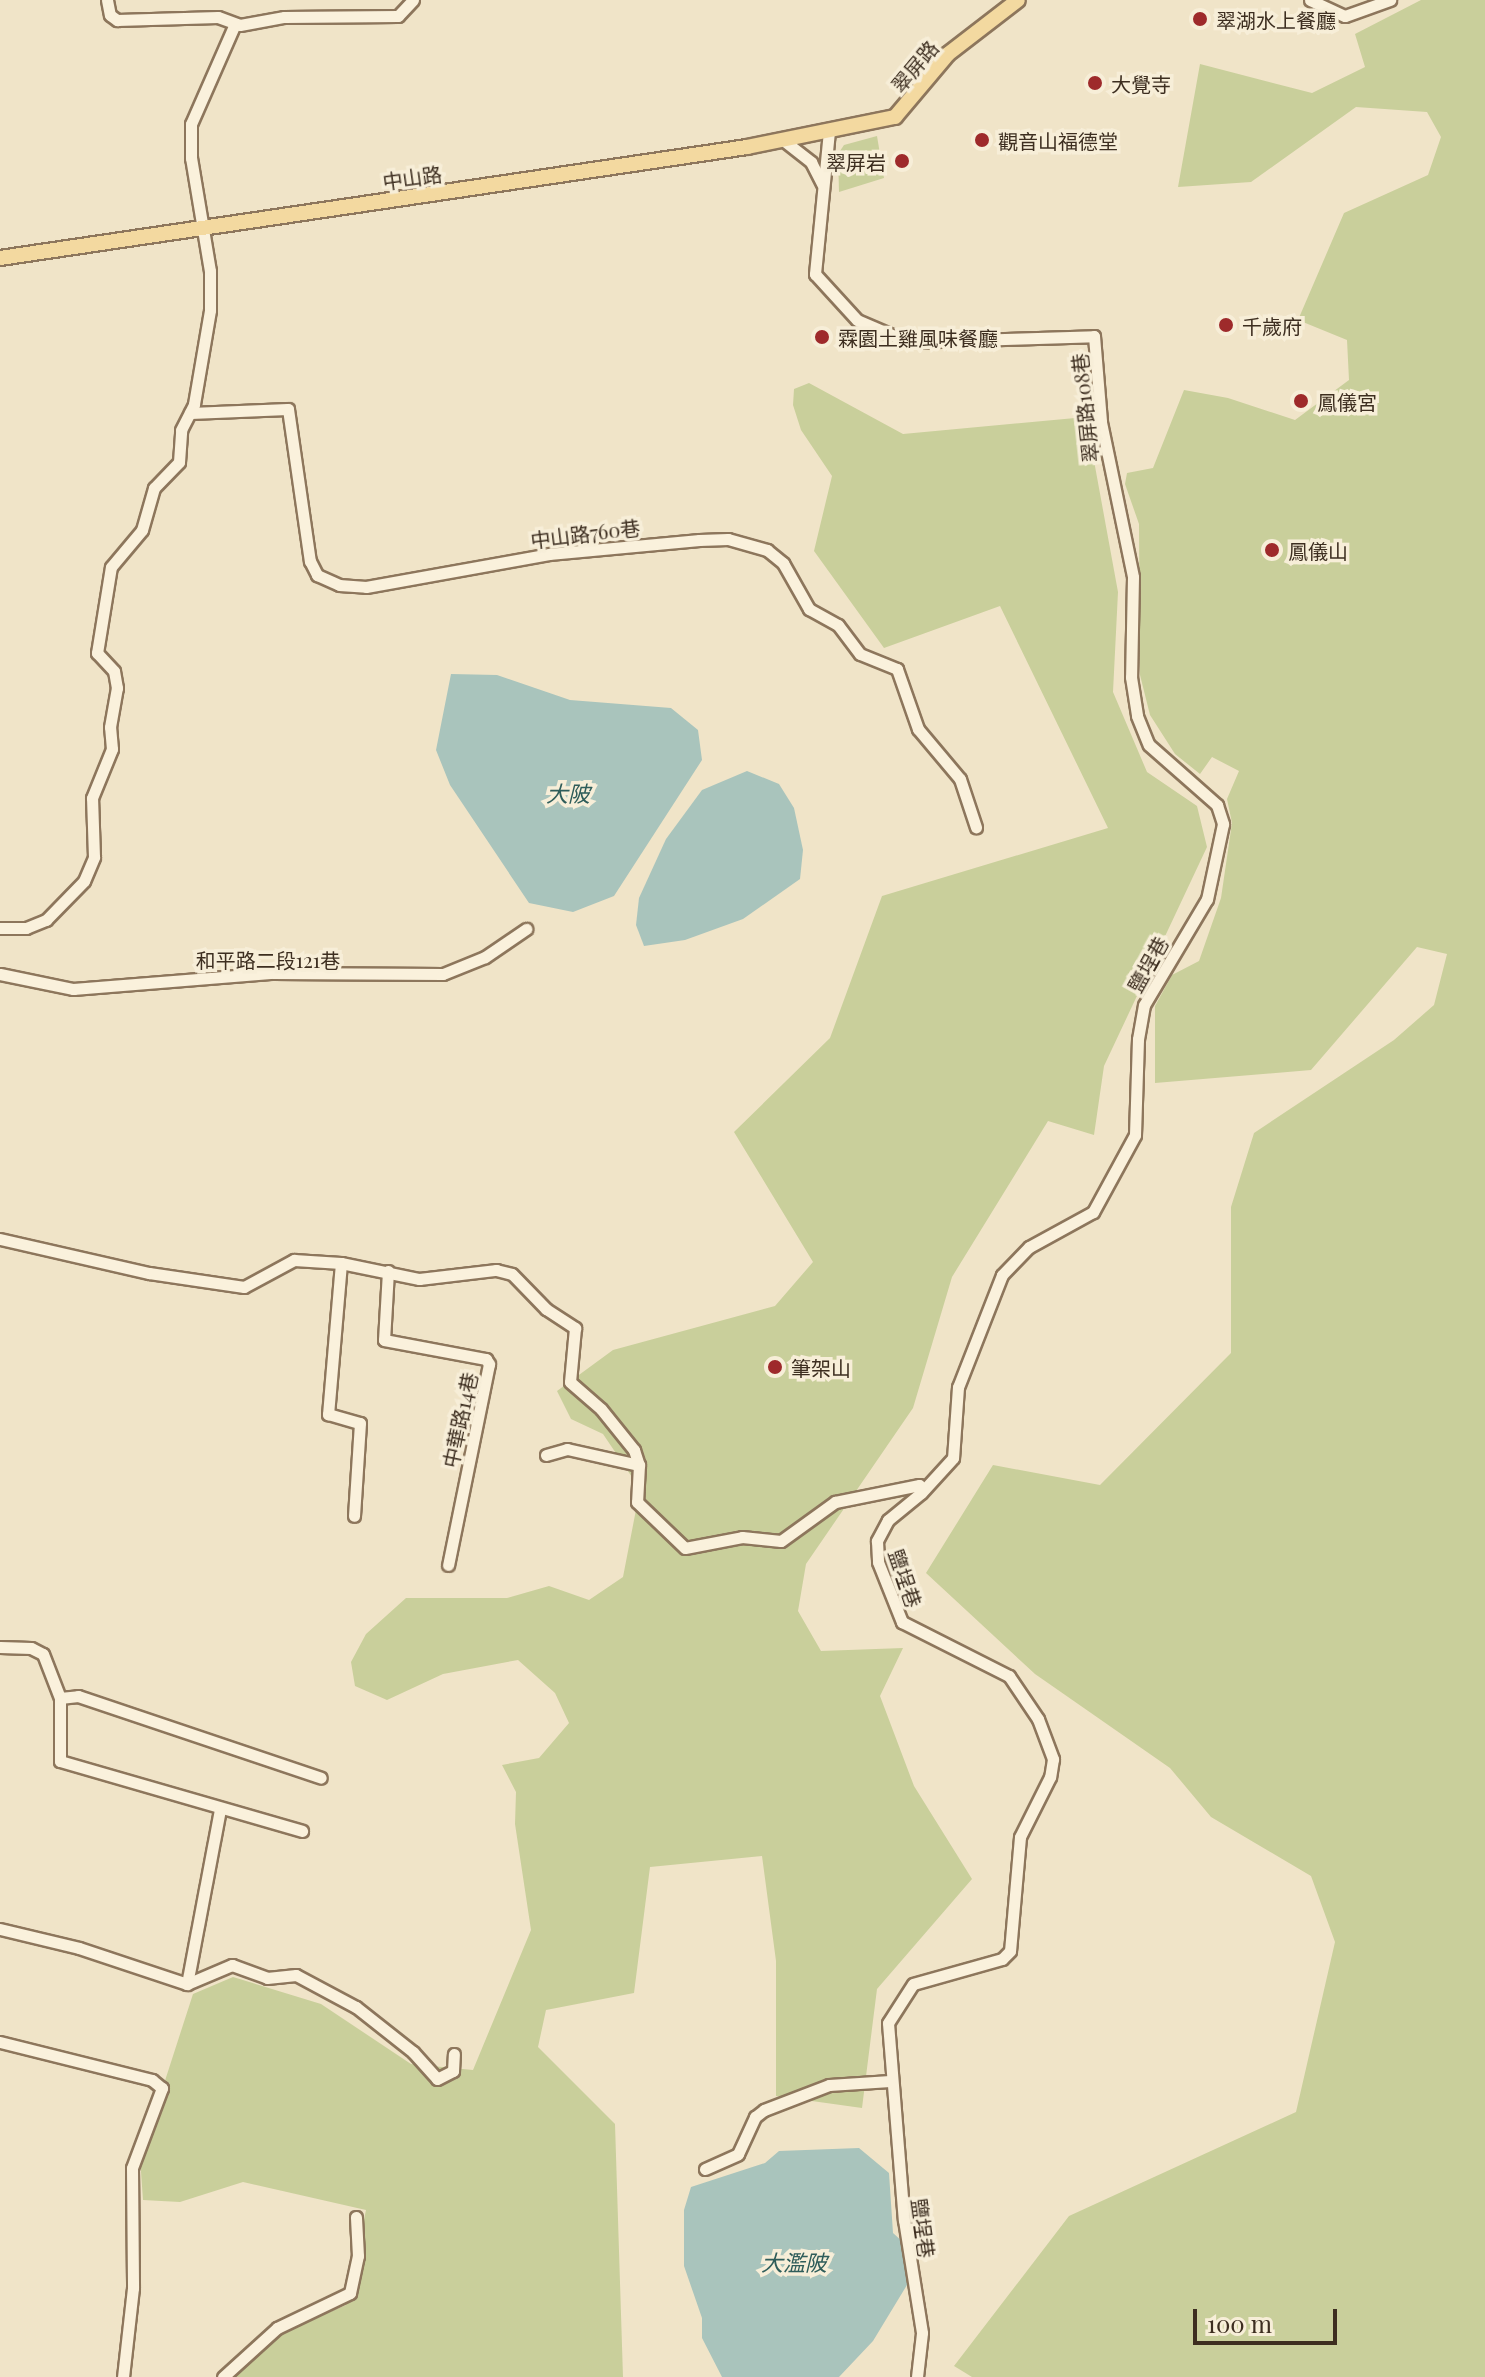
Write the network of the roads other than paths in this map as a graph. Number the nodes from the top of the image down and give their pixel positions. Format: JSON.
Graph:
{"nodes":[{"id":1,"x":107,"y":0,"type":"edge"},
{"id":2,"x":413,"y":0,"type":"edge"},
{"id":3,"x":1018,"y":0,"type":"edge"},
{"id":4,"x":1310,"y":0,"type":"edge"},
{"id":5,"x":1390,"y":0,"type":"edge"},
{"id":6,"x":235,"y":24,"type":"junction"},
{"id":7,"x":829,"y":131,"type":"junction"},
{"id":8,"x":783,"y":140,"type":"junction"},
{"id":9,"x":823,"y":188,"type":"junction"},
{"id":10,"x":203,"y":228,"type":"junction"},
{"id":11,"x":0,"y":258,"type":"edge"},
{"id":12,"x":190,"y":413,"type":"junction"},
{"id":13,"x":1170,"y":766,"type":"joint"},
{"id":14,"x":976,"y":827,"type":"dead end"},
{"id":15,"x":0,"y":928,"type":"edge"},
{"id":16,"x":526,"y":929,"type":"dead end"},
{"id":17,"x":0,"y":974,"type":"edge"},
{"id":18,"x":0,"y":1239,"type":"edge"},
{"id":19,"x":341,"y":1263,"type":"junction"},
{"id":20,"x":388,"y":1271,"type":"junction"},
{"id":21,"x":546,"y":1455,"type":"dead end"},
{"id":22,"x":639,"y":1465,"type":"junction"},
{"id":23,"x":921,"y":1493,"type":"junction"},
{"id":24,"x":354,"y":1516,"type":"dead end"},
{"id":25,"x":448,"y":1565,"type":"dead end"},
{"id":26,"x":0,"y":1647,"type":"edge"},
{"id":27,"x":60,"y":1698,"type":"junction"},
{"id":28,"x":321,"y":1778,"type":"dead end"},
{"id":29,"x":220,"y":1810,"type":"junction"},
{"id":30,"x":302,"y":1831,"type":"dead end"},
{"id":31,"x":0,"y":1929,"type":"edge"},
{"id":32,"x":187,"y":1984,"type":"junction"},
{"id":33,"x":0,"y":2042,"type":"edge"},
{"id":34,"x":454,"y":2054,"type":"dead end"},
{"id":35,"x":890,"y":2081,"type":"junction"},
{"id":36,"x":705,"y":2169,"type":"dead end"},
{"id":37,"x":356,"y":2217,"type":"dead end"},
{"id":38,"x":123,"y":2377,"type":"edge"},
{"id":39,"x":223,"y":2377,"type":"edge"},
{"id":40,"x":917,"y":2377,"type":"edge"}],
"edges":[{"from":1,"to":6,"type":"street"},
{"from":2,"to":6,"type":"street"},
{"from":3,"to":7,"type":"main road","name":"翠屏路"},
{"from":4,"to":5,"type":"street"},
{"from":6,"to":10,"type":"street"},
{"from":7,"to":8,"type":"main road","name":"中山路"},
{"from":7,"to":9,"type":"street","name":"翠屏路108巷"},
{"from":8,"to":9,"type":"street"},
{"from":8,"to":10,"type":"main road","name":"中山路"},
{"from":9,"to":13,"type":"street","name":"翠屏路108巷"},
{"from":10,"to":11,"type":"main road","name":"中山路"},
{"from":10,"to":12,"type":"street"},
{"from":12,"to":14,"type":"street","name":"中山路760巷"},
{"from":12,"to":15,"type":"street"},
{"from":13,"to":23,"type":"street","name":"鹽埕巷"},
{"from":16,"to":17,"type":"street","name":"和平路二段121巷"},
{"from":18,"to":19,"type":"street"},
{"from":19,"to":20,"type":"street"},
{"from":19,"to":24,"type":"street"},
{"from":20,"to":22,"type":"street"},
{"from":20,"to":25,"type":"street","name":"中華路14巷"},
{"from":21,"to":22,"type":"street"},
{"from":22,"to":23,"type":"street"},
{"from":23,"to":35,"type":"street","name":"鹽埕巷"},
{"from":26,"to":27,"type":"street"},
{"from":27,"to":28,"type":"street"},
{"from":27,"to":29,"type":"street"},
{"from":29,"to":30,"type":"street"},
{"from":29,"to":32,"type":"street"},
{"from":31,"to":32,"type":"street"},
{"from":32,"to":34,"type":"street"},
{"from":33,"to":38,"type":"street"},
{"from":35,"to":36,"type":"street"},
{"from":35,"to":40,"type":"street","name":"鹽埕巷"},
{"from":37,"to":39,"type":"street"}]}
